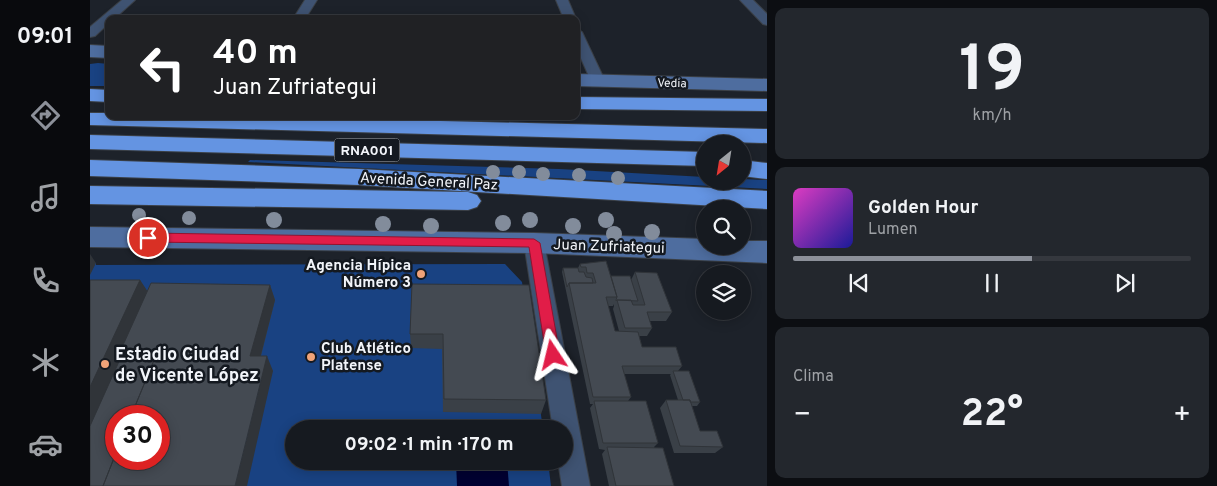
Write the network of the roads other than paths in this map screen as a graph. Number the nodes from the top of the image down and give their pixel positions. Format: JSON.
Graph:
{"nodes":[{"id":1,"x":129,"y":0,"type":"edge"},
{"id":2,"x":311,"y":0,"type":"edge"},
{"id":3,"x":562,"y":0,"type":"edge"},
{"id":4,"x":746,"y":0,"type":"edge"},
{"id":5,"x":111,"y":15,"type":"edge"},
{"id":6,"x":302,"y":15,"type":"edge"},
{"id":7,"x":568,"y":15,"type":"edge"},
{"id":8,"x":105,"y":20,"type":"edge"},
{"id":9,"x":767,"y":21,"type":"edge"},
{"id":10,"x":90,"y":32,"type":"edge"},
{"id":11,"x":580,"y":41,"type":"edge"},
{"id":12,"x":90,"y":51,"type":"edge"},
{"id":13,"x":105,"y":52,"type":"edge"},
{"id":14,"x":580,"y":80,"type":"edge"},
{"id":15,"x":598,"y":81,"type":"junction"},
{"id":16,"x":767,"y":85,"type":"edge"},
{"id":17,"x":580,"y":94,"type":"edge"},
{"id":18,"x":90,"y":95,"type":"edge"},
{"id":19,"x":105,"y":96,"type":"edge"},
{"id":20,"x":580,"y":103,"type":"edge"},
{"id":21,"x":713,"y":104,"type":"junction"},
{"id":22,"x":767,"y":105,"type":"edge"},
{"id":23,"x":90,"y":120,"type":"edge"},
{"id":24,"x":767,"y":120,"type":"edge"},
{"id":25,"x":505,"y":130,"type":"junction"},
{"id":26,"x":767,"y":136,"type":"edge"},
{"id":27,"x":90,"y":142,"type":"edge"},
{"id":28,"x":644,"y":158,"type":"junction"},
{"id":29,"x":696,"y":159,"type":"edge"},
{"id":30,"x":751,"y":160,"type":"edge"},
{"id":31,"x":767,"y":161,"type":"edge"},
{"id":32,"x":696,"y":163,"type":"edge"},
{"id":33,"x":90,"y":168,"type":"edge"},
{"id":34,"x":751,"y":169,"type":"edge"},
{"id":35,"x":767,"y":171,"type":"edge"},
{"id":36,"x":90,"y":195,"type":"edge"},
{"id":37,"x":763,"y":200,"type":"edge"},
{"id":38,"x":90,"y":237,"type":"edge"},
{"id":39,"x":534,"y":243,"type":"junction"},
{"id":40,"x":767,"y":252,"type":"edge"},
{"id":41,"x":576,"y":486,"type":"edge"}],
"edges":[{"from":1,"to":5,"type":"street"},
{"from":2,"to":6,"type":"street"},
{"from":3,"to":7,"type":"street"},
{"from":4,"to":9,"type":"street"},
{"from":8,"to":10,"type":"street"},
{"from":11,"to":15,"type":"street"},
{"from":12,"to":13,"type":"street"},
{"from":14,"to":15,"type":"street","name":"Vedia"},
{"from":15,"to":16,"type":"street","name":"Vedia"},
{"from":17,"to":21,"type":"highway"},
{"from":18,"to":19,"type":"highway"},
{"from":20,"to":21,"type":"highway"},
{"from":21,"to":22,"type":"highway"},
{"from":23,"to":25,"type":"highway","number":"RNA001"},
{"from":24,"to":25,"type":"highway"},
{"from":25,"to":26,"type":"highway","number":"RNA001"},
{"from":27,"to":28,"type":"highway","name":"Avenida General Paz","number":"RNA001"},
{"from":28,"to":29,"type":"highway","name":"Avenida General Paz","number":"RNA001"},
{"from":28,"to":32,"type":"highway"},
{"from":30,"to":31,"type":"highway"},
{"from":33,"to":37,"type":"highway","name":"Avenida General Paz"},
{"from":34,"to":35,"type":"highway"},
{"from":36,"to":37,"type":"highway"},
{"from":38,"to":39,"type":"street","name":"Juan Zufriategui"},
{"from":39,"to":40,"type":"street","name":"Juan Zufriategui"},
{"from":39,"to":41,"type":"street"}]}
